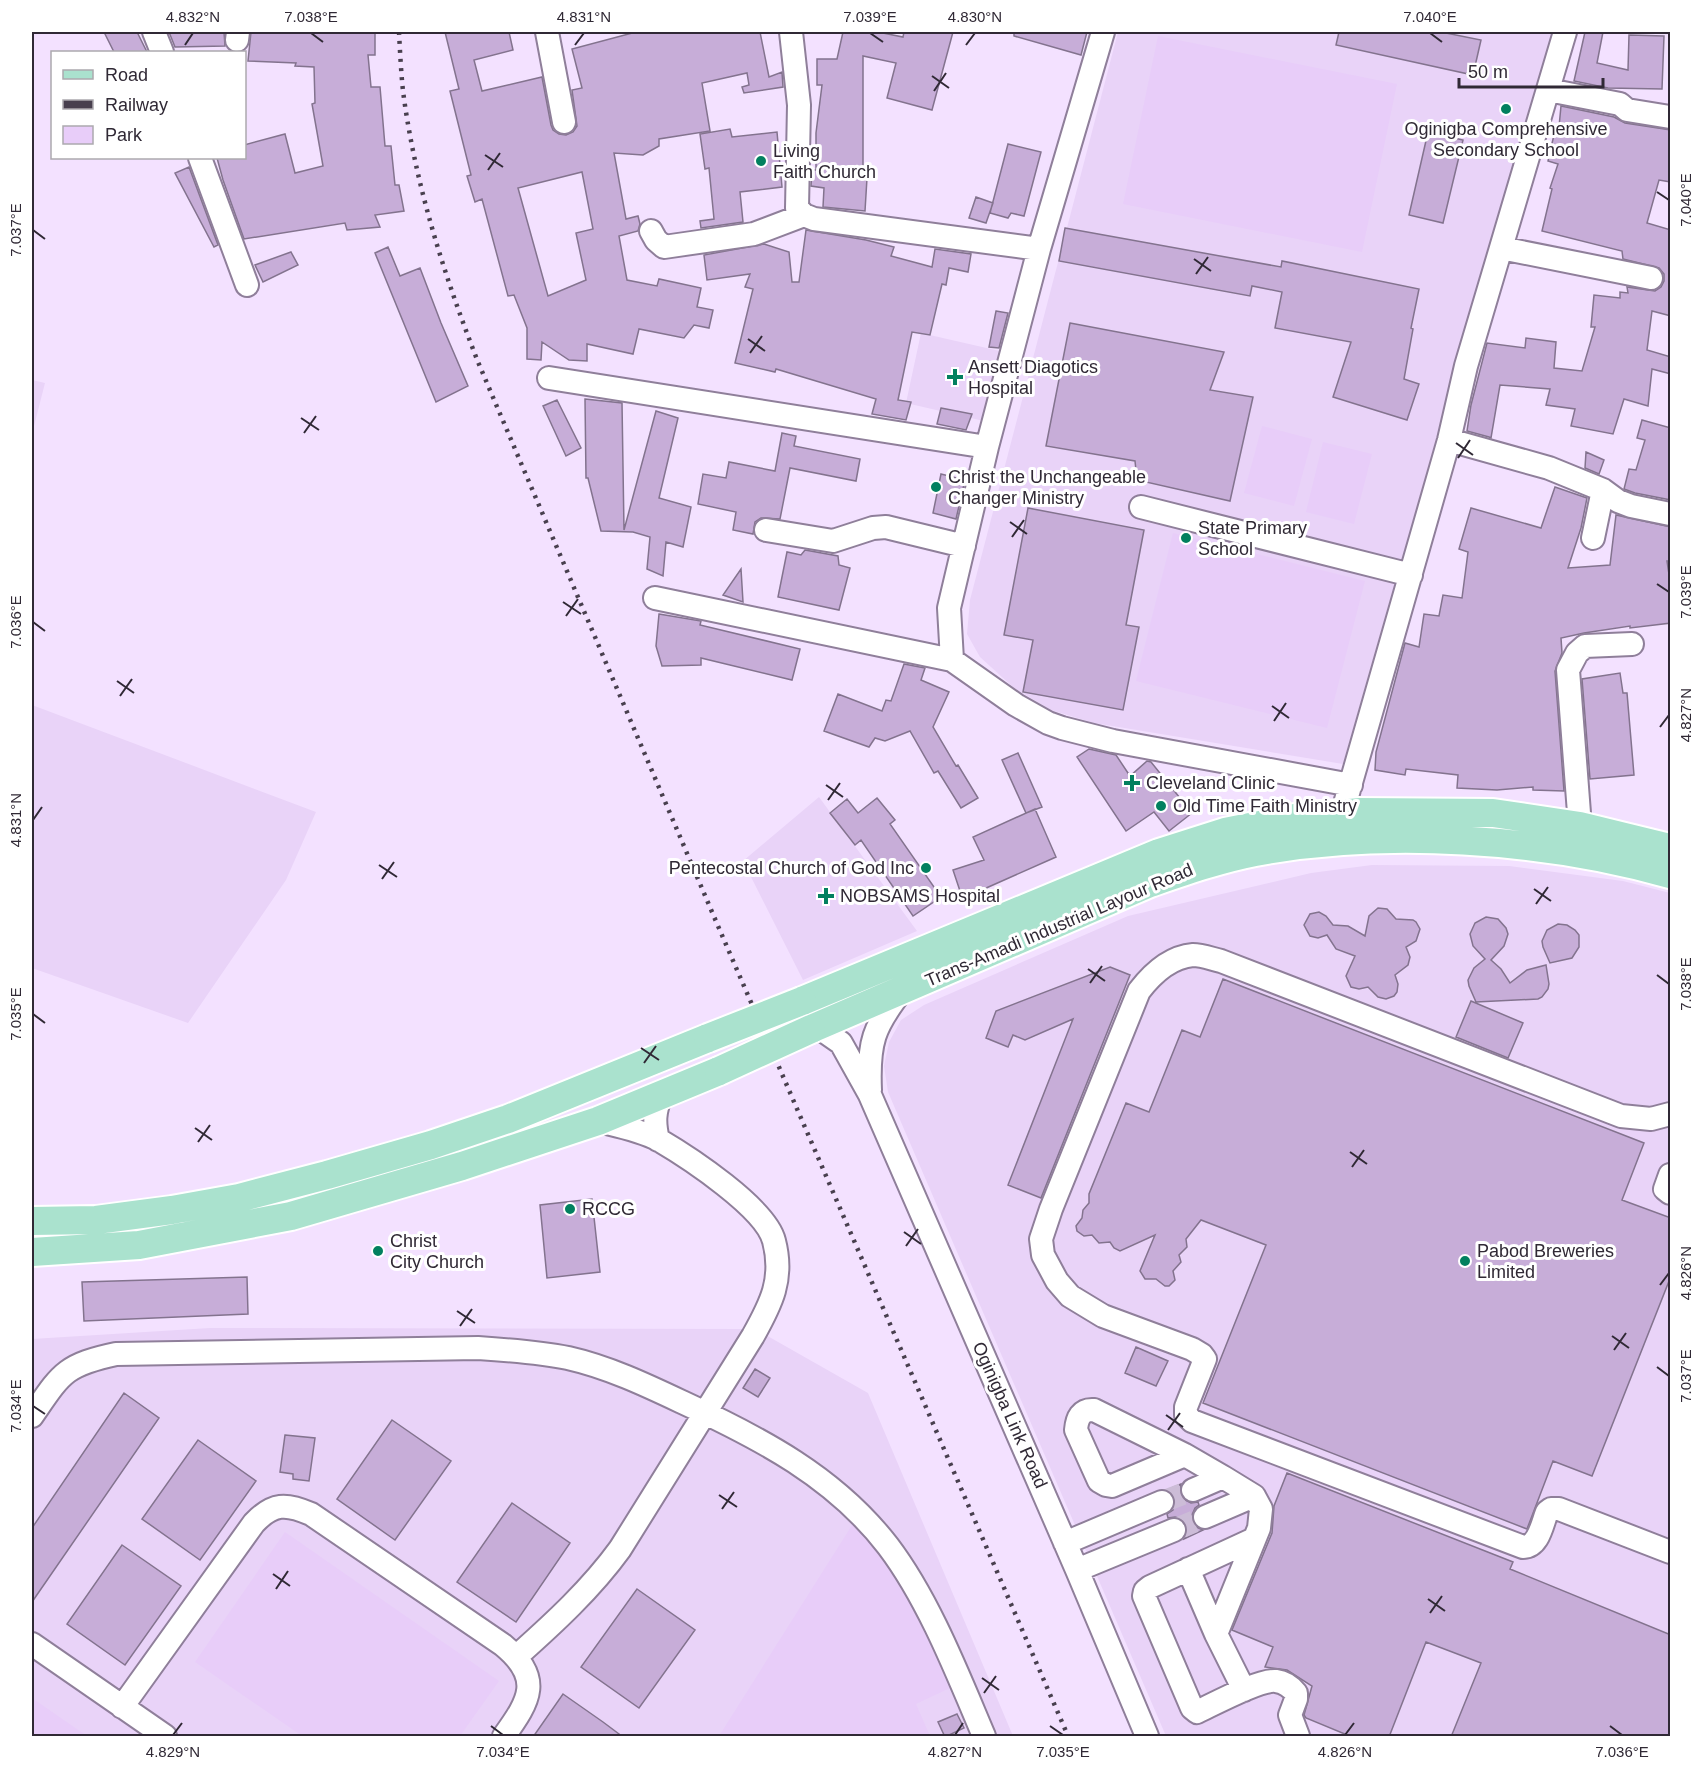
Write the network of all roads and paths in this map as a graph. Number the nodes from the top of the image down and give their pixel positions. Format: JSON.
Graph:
{"nodes":[{"id":1,"x":154,"y":32,"type":"edge"},
{"id":2,"x":548,"y":32,"type":"edge"},
{"id":3,"x":791,"y":32,"type":"edge"},
{"id":4,"x":1103,"y":32,"type":"edge"},
{"id":5,"x":1565,"y":32,"type":"edge"},
{"id":6,"x":162,"y":51,"type":"edge"},
{"id":7,"x":1548,"y":90,"type":"junction"},
{"id":8,"x":1671,"y":117,"type":"edge"},
{"id":9,"x":564,"y":122,"type":"dead end"},
{"id":10,"x":200,"y":159,"type":"edge"},
{"id":11,"x":804,"y":215,"type":"junction"},
{"id":12,"x":651,"y":231,"type":"dead end"},
{"id":13,"x":1501,"y":248,"type":"junction"},
{"id":14,"x":1040,"y":249,"type":"junction"},
{"id":15,"x":1651,"y":278,"type":"dead end"},
{"id":16,"x":247,"y":285,"type":"dead end"},
{"id":17,"x":549,"y":378,"type":"dead end"},
{"id":18,"x":1449,"y":440,"type":"junction"},
{"id":19,"x":987,"y":447,"type":"junction"},
{"id":20,"x":1603,"y":490,"type":"junction"},
{"id":21,"x":1141,"y":507,"type":"dead end"},
{"id":22,"x":1671,"y":514,"type":"edge"},
{"id":23,"x":766,"y":530,"type":"dead end"},
{"id":24,"x":1593,"y":538,"type":"dead end"},
{"id":25,"x":964,"y":546,"type":"junction"},
{"id":26,"x":1411,"y":575,"type":"junction"},
{"id":27,"x":655,"y":598,"type":"dead end"},
{"id":28,"x":1632,"y":644,"type":"dead end"},
{"id":29,"x":952,"y":660,"type":"junction"},
{"id":30,"x":1351,"y":784,"type":"junction"},
{"id":31,"x":1342,"y":814,"type":"junction"},
{"id":32,"x":1580,"y":826,"type":"junction"},
{"id":33,"x":1671,"y":848,"type":"edge"},
{"id":34,"x":1671,"y":874,"type":"edge"},
{"id":35,"x":903,"y":989,"type":"junction"},
{"id":36,"x":814,"y":1028,"type":"junction"},
{"id":37,"x":870,"y":1095,"type":"junction"},
{"id":38,"x":661,"y":1096,"type":"junction"},
{"id":39,"x":1671,"y":1114,"type":"edge"},
{"id":40,"x":598,"y":1121,"type":"junction"},
{"id":41,"x":658,"y":1140,"type":"junction"},
{"id":42,"x":32,"y":1221,"type":"edge"},
{"id":43,"x":32,"y":1253,"type":"edge"},
{"id":44,"x":706,"y":1413,"type":"junction"},
{"id":45,"x":32,"y":1416,"type":"edge"},
{"id":46,"x":1185,"y":1455,"type":"dead end"},
{"id":47,"x":1223,"y":1477,"type":"junction"},
{"id":48,"x":1193,"y":1490,"type":"tunnel mouth"},
{"id":49,"x":1254,"y":1496,"type":"junction"},
{"id":50,"x":1162,"y":1502,"type":"tunnel mouth"},
{"id":51,"x":1134,"y":1514,"type":"junction"},
{"id":52,"x":1204,"y":1517,"type":"tunnel mouth"},
{"id":53,"x":1174,"y":1530,"type":"tunnel mouth"},
{"id":54,"x":1254,"y":1539,"type":"junction"},
{"id":55,"x":1146,"y":1541,"type":"junction"},
{"id":56,"x":1065,"y":1543,"type":"junction"},
{"id":57,"x":1671,"y":1552,"type":"edge"},
{"id":58,"x":1188,"y":1569,"type":"junction"},
{"id":59,"x":1077,"y":1570,"type":"junction"},
{"id":60,"x":1216,"y":1634,"type":"junction"},
{"id":61,"x":32,"y":1644,"type":"edge"},
{"id":62,"x":517,"y":1656,"type":"junction"},
{"id":63,"x":1245,"y":1690,"type":"junction"},
{"id":64,"x":122,"y":1707,"type":"junction"},
{"id":65,"x":165,"y":1737,"type":"edge"},
{"id":66,"x":504,"y":1737,"type":"edge"},
{"id":67,"x":984,"y":1737,"type":"edge"},
{"id":68,"x":1147,"y":1737,"type":"edge"},
{"id":69,"x":1298,"y":1737,"type":"edge"}],
"edges":[{"from":1,"to":6,"type":"street"},
{"from":2,"to":9,"type":"street"},
{"from":3,"to":11,"type":"street"},
{"from":4,"to":14,"type":"street"},
{"from":5,"to":7,"type":"street"},
{"from":7,"to":8,"type":"street"},
{"from":7,"to":13,"type":"street"},
{"from":10,"to":16,"type":"street"},
{"from":11,"to":12,"type":"street"},
{"from":11,"to":14,"type":"street"},
{"from":13,"to":15,"type":"street"},
{"from":13,"to":18,"type":"street"},
{"from":14,"to":19,"type":"street"},
{"from":17,"to":19,"type":"street"},
{"from":18,"to":20,"type":"street"},
{"from":18,"to":26,"type":"street"},
{"from":19,"to":25,"type":"street"},
{"from":20,"to":22,"type":"street"},
{"from":20,"to":24,"type":"street"},
{"from":21,"to":26,"type":"street"},
{"from":23,"to":25,"type":"street"},
{"from":25,"to":29,"type":"street"},
{"from":26,"to":30,"type":"street"},
{"from":27,"to":29,"type":"street"},
{"from":28,"to":32,"type":"street"},
{"from":29,"to":30,"type":"street"},
{"from":30,"to":31,"type":"street"},
{"from":31,"to":32,"type":"main road","name":"Trans-Amadi Industrial Layour Road"},
{"from":31,"to":42,"type":"main road","name":"Trans-Amadi Industrial Layour Road","bridge":true},
{"from":32,"to":33,"type":"main road","name":"Trans-Amadi Industrial Layour Road"},
{"from":34,"to":35,"type":"main road","name":"Trans-Amadi Industrial Layour Road"},
{"from":35,"to":36,"type":"main road","name":"Trans-Amadi Industrial Layour Road"},
{"from":35,"to":37,"type":"street"},
{"from":36,"to":37,"type":"street","name":"Oginigba Link Road"},
{"from":36,"to":38,"type":"main road","name":"Trans-Amadi Industrial Layour Road","bridge":true},
{"from":37,"to":56,"type":"street","name":"Oginigba Link Road"},
{"from":38,"to":40,"type":"main road","name":"Trans-Amadi Industrial Layour Road"},
{"from":38,"to":41,"type":"street"},
{"from":39,"to":57,"type":"street"},
{"from":40,"to":41,"type":"street"},
{"from":40,"to":43,"type":"main road","name":"Trans-Amadi Industrial Layour Road"},
{"from":41,"to":44,"type":"street"},
{"from":44,"to":45,"type":"street"},
{"from":44,"to":62,"type":"street"},
{"from":44,"to":67,"type":"street"},
{"from":46,"to":47,"type":"street"},
{"from":47,"to":48,"type":"street"},
{"from":47,"to":49,"type":"street"},
{"from":49,"to":52,"type":"street"},
{"from":49,"to":54,"type":"street"},
{"from":50,"to":51,"type":"street"},
{"from":51,"to":55,"type":"street"},
{"from":51,"to":56,"type":"street"},
{"from":53,"to":55,"type":"street"},
{"from":54,"to":58,"type":"street"},
{"from":54,"to":60,"type":"street"},
{"from":55,"to":59,"type":"street"},
{"from":56,"to":59,"type":"street","name":"Oginigba Link Road"},
{"from":58,"to":60,"type":"street"},
{"from":58,"to":63,"type":"street"},
{"from":59,"to":68,"type":"street","name":"Oginigba Link Road"},
{"from":60,"to":63,"type":"street"},
{"from":61,"to":64,"type":"street"},
{"from":62,"to":64,"type":"street"},
{"from":62,"to":66,"type":"street"},
{"from":63,"to":69,"type":"street"},
{"from":64,"to":65,"type":"street"}]}
